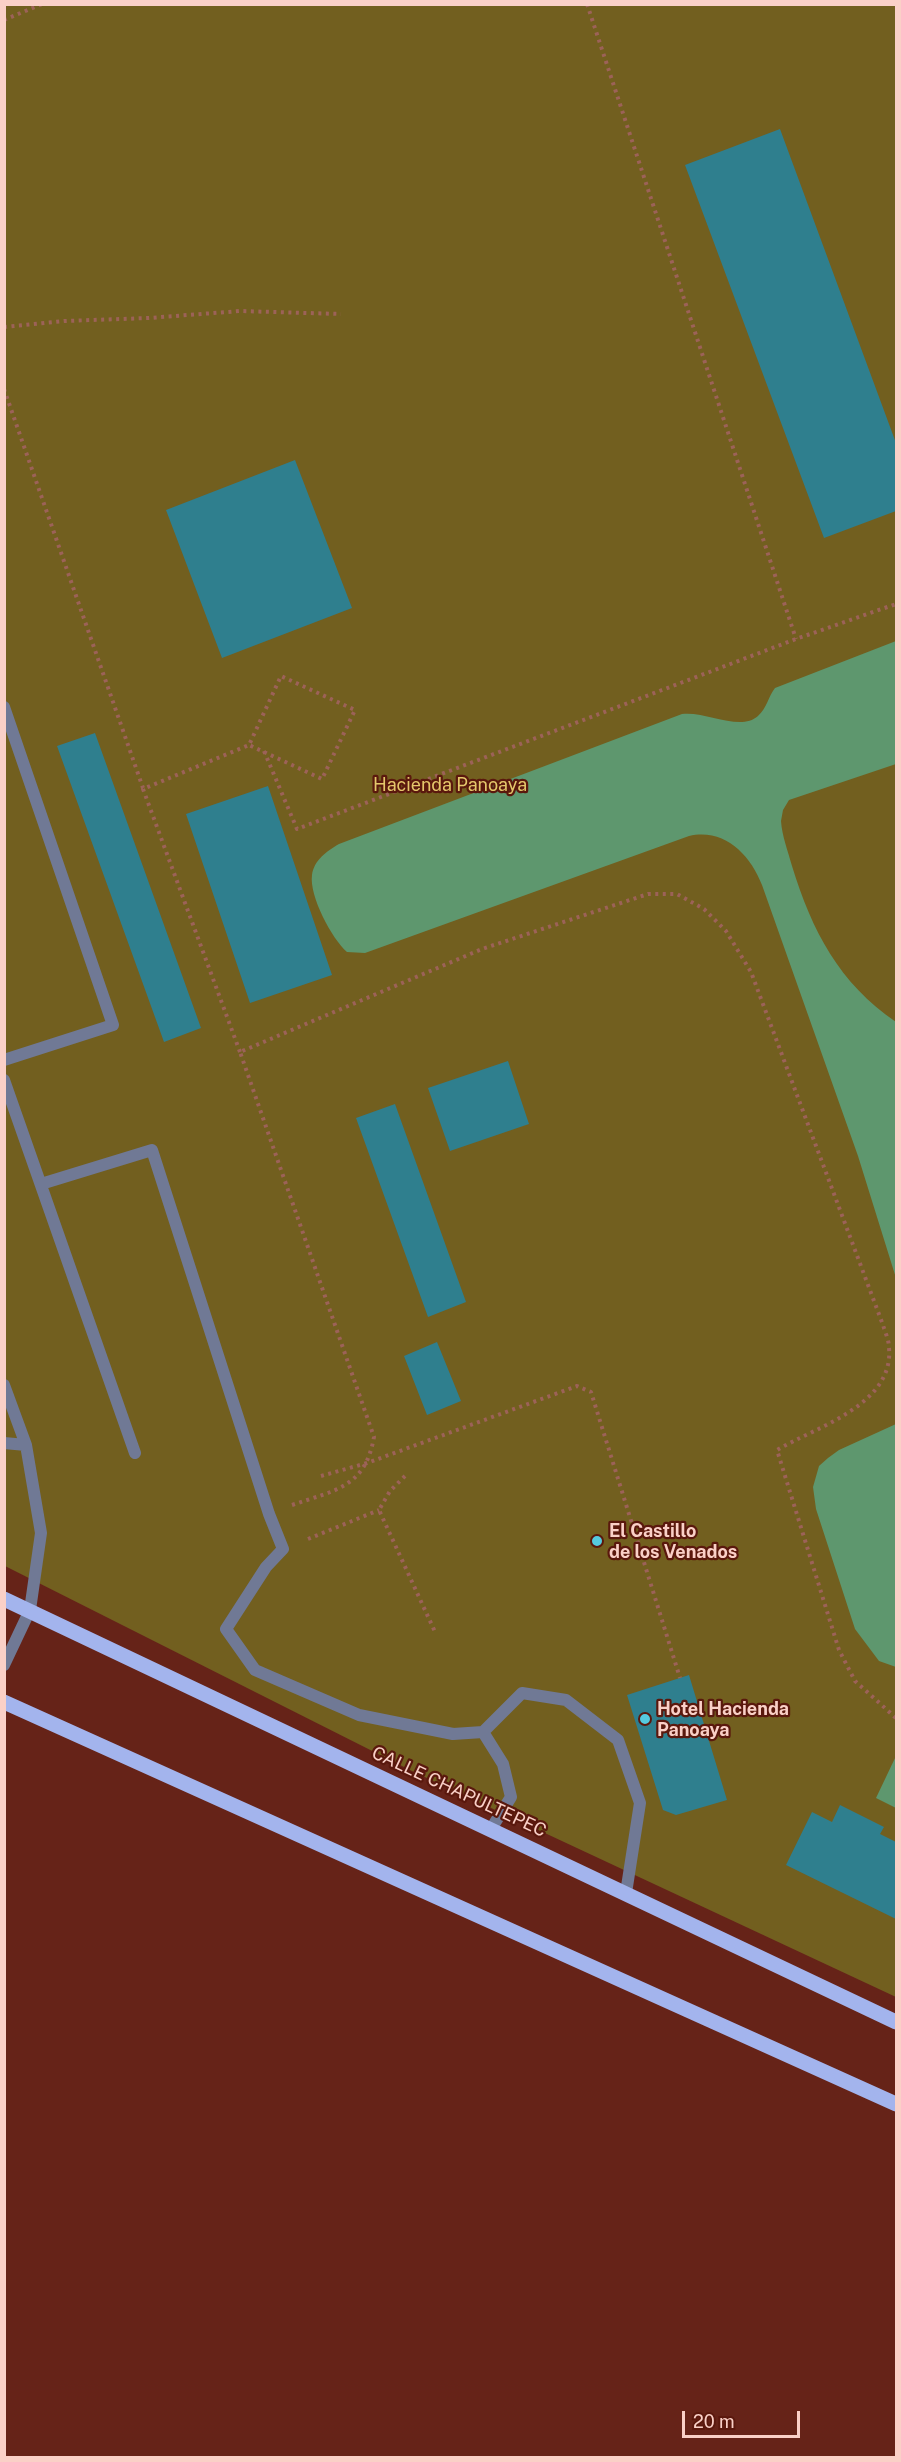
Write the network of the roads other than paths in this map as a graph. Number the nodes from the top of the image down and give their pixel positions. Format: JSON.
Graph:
{"nodes":[{"id":1,"x":4,"y":707,"type":"edge"},
{"id":2,"x":4,"y":1060,"type":"edge"},
{"id":3,"x":4,"y":1080,"type":"edge"},
{"id":4,"x":41,"y":1184,"type":"junction"},
{"id":5,"x":4,"y":1385,"type":"edge"},
{"id":6,"x":4,"y":1443,"type":"edge"},
{"id":7,"x":26,"y":1445,"type":"junction"},
{"id":8,"x":135,"y":1453,"type":"dead end"},
{"id":9,"x":4,"y":1599,"type":"edge"},
{"id":10,"x":30,"y":1610,"type":"junction"},
{"id":11,"x":4,"y":1665,"type":"edge"},
{"id":12,"x":4,"y":1702,"type":"edge"},
{"id":13,"x":483,"y":1732,"type":"junction"},
{"id":14,"x":491,"y":1829,"type":"junction"},
{"id":15,"x":626,"y":1893,"type":"junction"},
{"id":16,"x":897,"y":2022,"type":"edge"},
{"id":17,"x":897,"y":2104,"type":"edge"}],
"edges":[{"from":1,"to":2,"type":"lane"},
{"from":3,"to":4,"type":"lane"},
{"from":4,"to":8,"type":"lane"},
{"from":4,"to":13,"type":"lane"},
{"from":5,"to":7,"type":"lane"},
{"from":6,"to":7,"type":"lane"},
{"from":7,"to":10,"type":"lane"},
{"from":9,"to":10,"type":"main road","name":"CALLE CHAPULTEPEC"},
{"from":10,"to":11,"type":"lane"},
{"from":10,"to":14,"type":"main road","name":"CALLE CHAPULTEPEC"},
{"from":12,"to":17,"type":"main road"},
{"from":13,"to":14,"type":"lane"},
{"from":13,"to":15,"type":"lane"},
{"from":14,"to":15,"type":"main road","name":"CALLE CHAPULTEPEC"},
{"from":15,"to":16,"type":"main road","name":"CALLE CHAPULTEPEC"}]}
